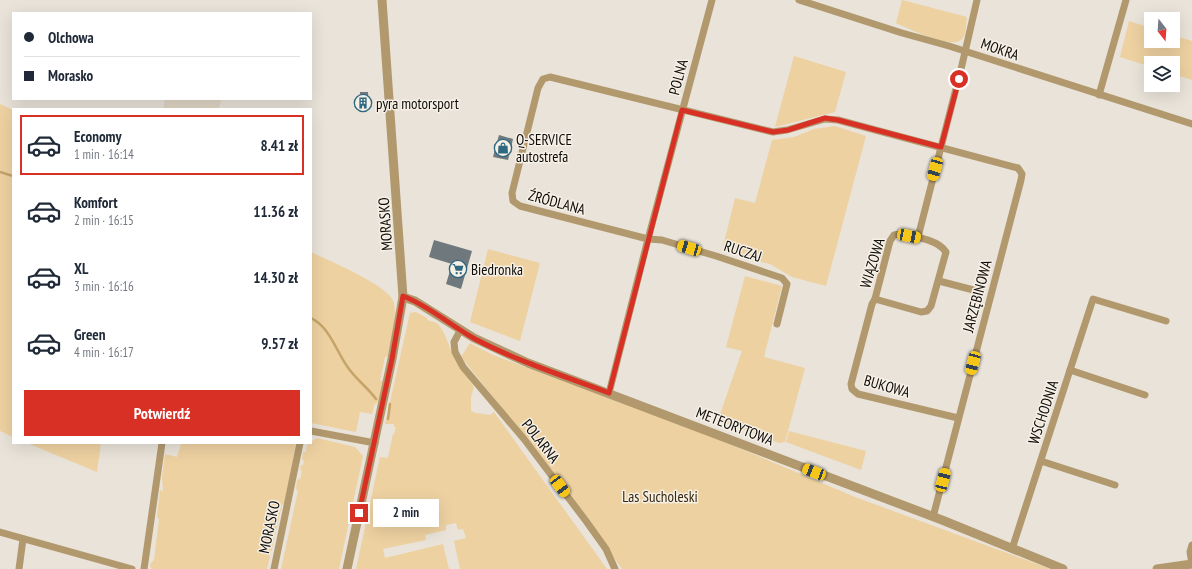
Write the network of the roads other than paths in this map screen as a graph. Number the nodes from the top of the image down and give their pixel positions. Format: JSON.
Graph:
{"nodes":[{"id":1,"x":382,"y":0,"type":"edge"},
{"id":2,"x":712,"y":0,"type":"edge"},
{"id":3,"x":799,"y":0,"type":"edge"},
{"id":4,"x":978,"y":0,"type":"edge"},
{"id":5,"x":1126,"y":0,"type":"edge"},
{"id":6,"x":965,"y":51,"type":"junction"},
{"id":7,"x":1099,"y":94,"type":"junction"},
{"id":8,"x":682,"y":110,"type":"junction"},
{"id":9,"x":1192,"y":124,"type":"edge"},
{"id":10,"x":941,"y":147,"type":"junction"},
{"id":11,"x":918,"y":237,"type":"junction"},
{"id":12,"x":648,"y":239,"type":"junction"},
{"id":13,"x":939,"y":281,"type":"junction"},
{"id":14,"x":981,"y":292,"type":"dead end"},
{"id":15,"x":403,"y":296,"type":"junction"},
{"id":16,"x":875,"y":299,"type":"junction"},
{"id":17,"x":1166,"y":321,"type":"dead end"},
{"id":18,"x":776,"y":324,"type":"dead end"},
{"id":19,"x":461,"y":329,"type":"junction"},
{"id":20,"x":1070,"y":370,"type":"junction"},
{"id":21,"x":609,"y":393,"type":"junction"},
{"id":22,"x":1145,"y":395,"type":"dead end"},
{"id":23,"x":958,"y":418,"type":"junction"},
{"id":24,"x":312,"y":431,"type":"edge"},
{"id":25,"x":162,"y":444,"type":"edge"},
{"id":26,"x":300,"y":444,"type":"edge"},
{"id":27,"x":375,"y":444,"type":"junction"},
{"id":28,"x":1041,"y":461,"type":"junction"},
{"id":29,"x":1115,"y":485,"type":"dead end"},
{"id":30,"x":933,"y":517,"type":"junction"},
{"id":31,"x":0,"y":532,"type":"edge"},
{"id":32,"x":23,"y":539,"type":"junction"},
{"id":33,"x":1192,"y":545,"type":"edge"},
{"id":34,"x":1013,"y":547,"type":"junction"},
{"id":35,"x":1192,"y":564,"type":"edge"},
{"id":36,"x":19,"y":569,"type":"edge"},
{"id":37,"x":132,"y":569,"type":"edge"},
{"id":38,"x":144,"y":569,"type":"edge"},
{"id":39,"x":274,"y":569,"type":"edge"},
{"id":40,"x":347,"y":569,"type":"edge"},
{"id":41,"x":615,"y":569,"type":"edge"},
{"id":42,"x":1063,"y":569,"type":"edge"},
{"id":43,"x":1157,"y":569,"type":"edge"}],
"edges":[{"from":1,"to":15,"type":"street","name":"MORASKO"},
{"from":2,"to":8,"type":"street","name":"POLNA"},
{"from":3,"to":6,"type":"street","name":"MOKRA"},
{"from":4,"to":6,"type":"street"},
{"from":5,"to":7,"type":"street"},
{"from":6,"to":7,"type":"street","name":"MOKRA"},
{"from":6,"to":10,"type":"street"},
{"from":7,"to":9,"type":"street","name":"MOKRA"},
{"from":8,"to":10,"type":"street"},
{"from":8,"to":12,"type":"street","name":"POLNA"},
{"from":8,"to":12,"type":"street","name":"ŹRÓDLANA"},
{"from":10,"to":11,"type":"street"},
{"from":10,"to":23,"type":"street","name":"JARZĘBINOWA"},
{"from":11,"to":13,"type":"street","name":"WIĄZOWA"},
{"from":11,"to":16,"type":"street","name":"WIĄZOWA"},
{"from":12,"to":18,"type":"street","name":"RUCZAJ"},
{"from":12,"to":21,"type":"street","name":"POLNA"},
{"from":13,"to":14,"type":"street"},
{"from":13,"to":16,"type":"street","name":"WIĄZOWA"},
{"from":15,"to":19,"type":"street","name":"METEORYTOWA"},
{"from":15,"to":27,"type":"street","name":"MORASKO"},
{"from":16,"to":23,"type":"street","name":"BUKOWA"},
{"from":17,"to":20,"type":"street","name":"WSCHODNIA"},
{"from":19,"to":21,"type":"street","name":"METEORYTOWA"},
{"from":19,"to":41,"type":"street","name":"POLARNA"},
{"from":20,"to":22,"type":"street","name":"WSCHODNIA"},
{"from":20,"to":28,"type":"street","name":"WSCHODNIA"},
{"from":21,"to":30,"type":"street","name":"METEORYTOWA"},
{"from":23,"to":30,"type":"street","name":"JARZĘBINOWA"},
{"from":24,"to":27,"type":"street"},
{"from":25,"to":38,"type":"street"},
{"from":26,"to":39,"type":"street","name":"MORASKO"},
{"from":27,"to":40,"type":"street","name":"MORASKO"},
{"from":28,"to":29,"type":"street","name":"WSCHODNIA"},
{"from":28,"to":34,"type":"street","name":"WSCHODNIA"},
{"from":30,"to":34,"type":"street","name":"METEORYTOWA"},
{"from":31,"to":32,"type":"street"},
{"from":32,"to":36,"type":"street"},
{"from":32,"to":37,"type":"street"},
{"from":33,"to":35,"type":"street"},
{"from":34,"to":42,"type":"street","name":"METEORYTOWA"},
{"from":35,"to":43,"type":"street"}]}
